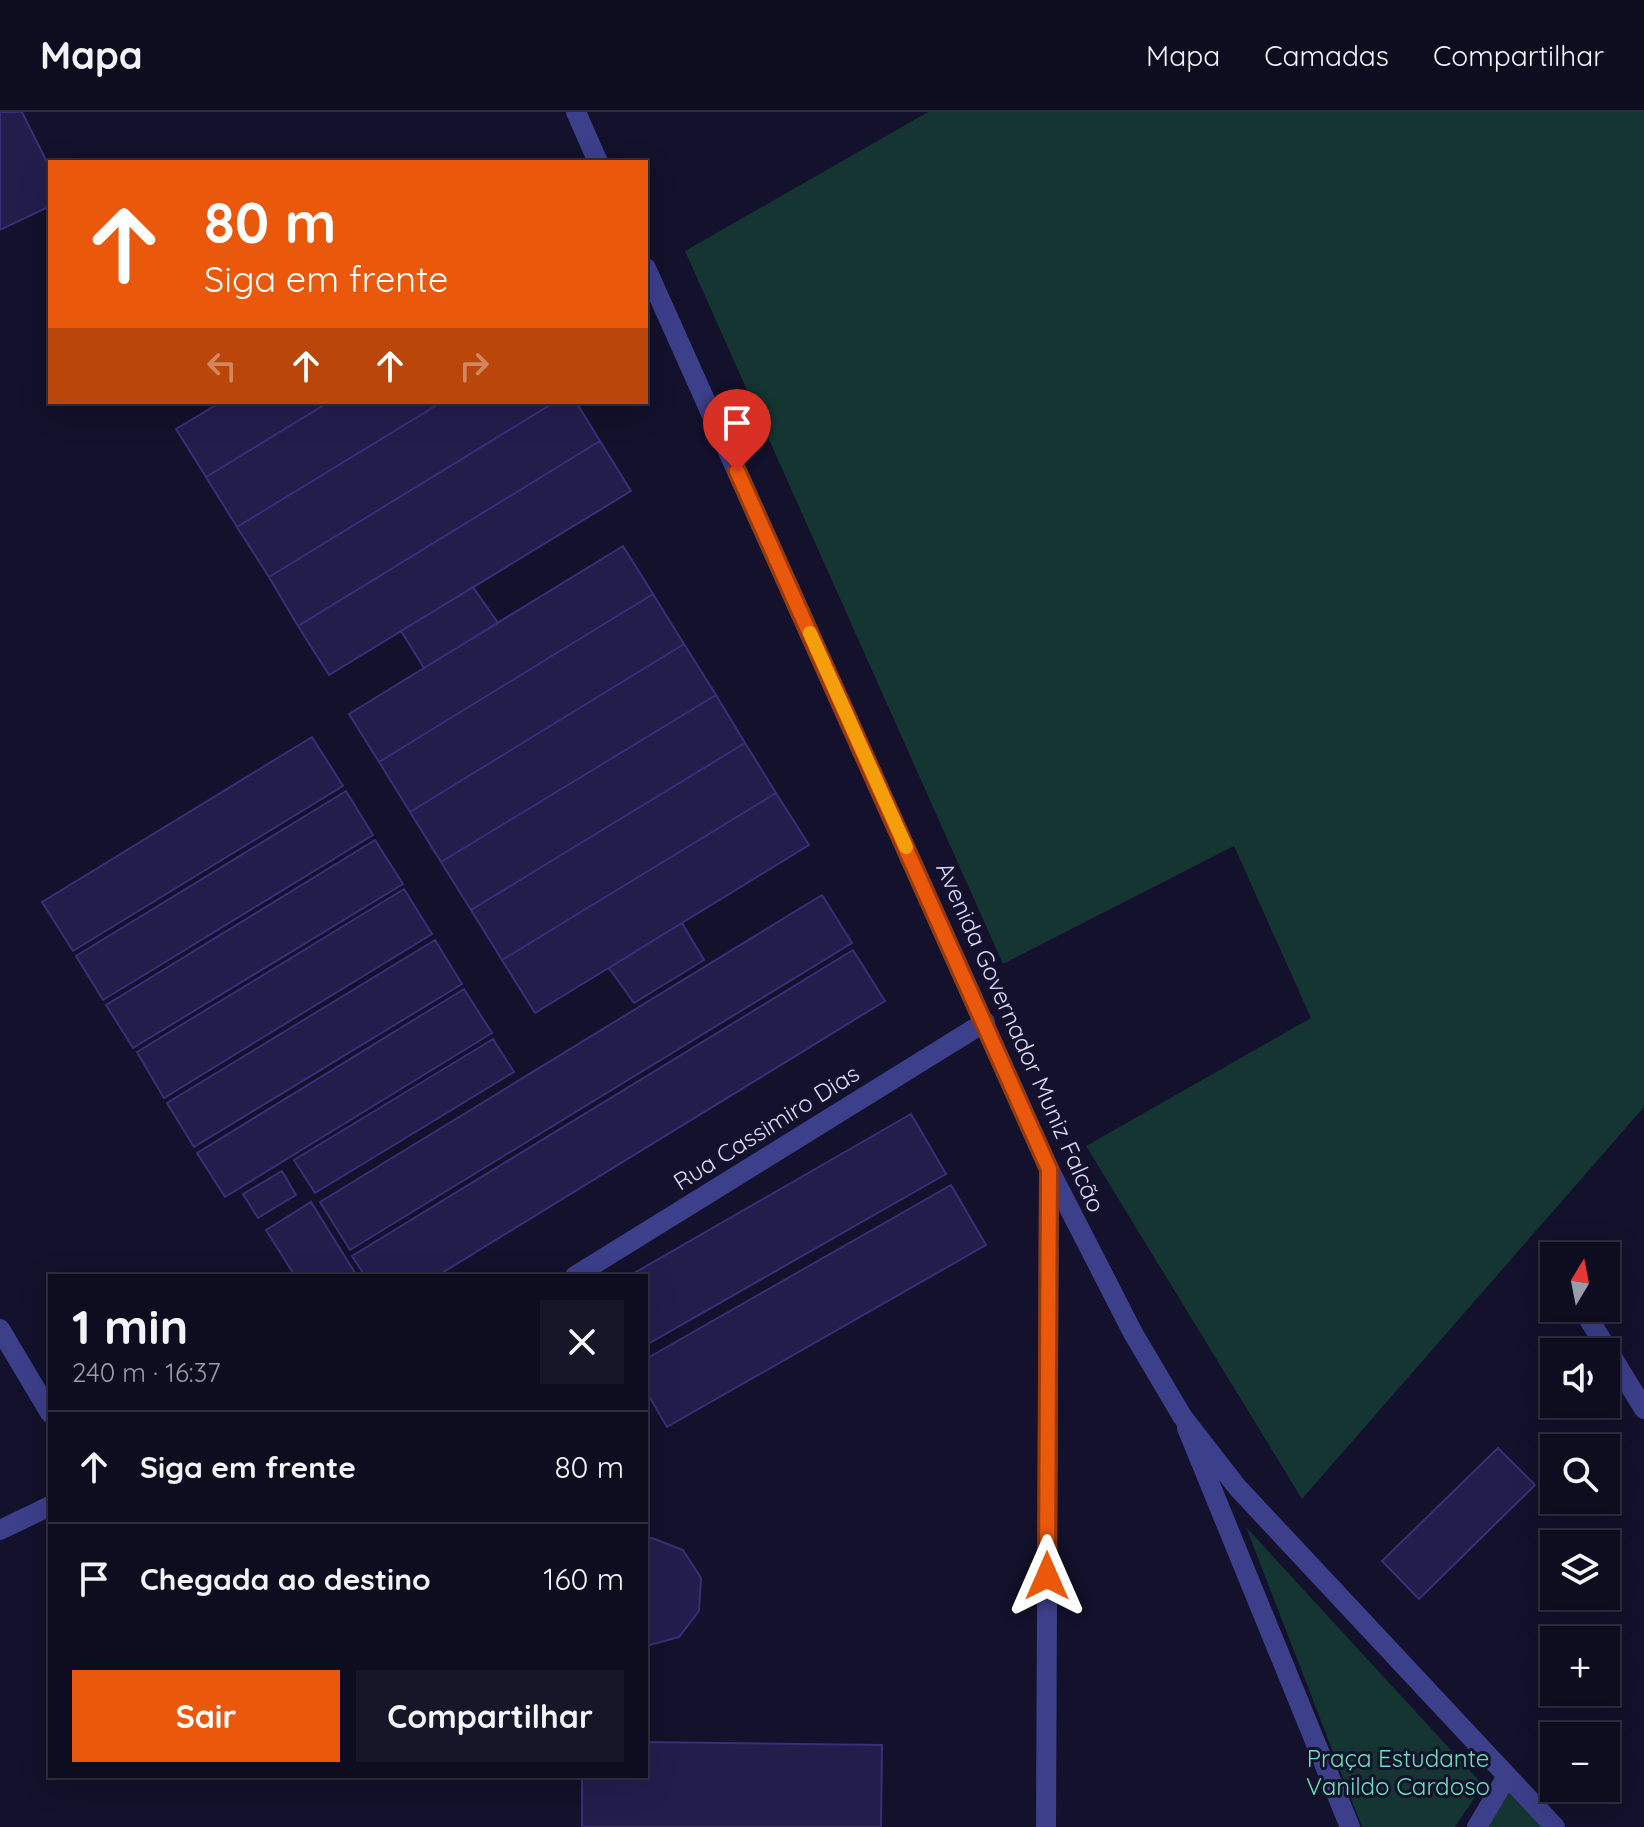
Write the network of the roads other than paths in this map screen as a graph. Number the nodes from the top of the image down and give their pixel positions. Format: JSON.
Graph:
{"nodes":[{"id":1,"x":576,"y":112,"type":"edge"},
{"id":2,"x":597,"y":160,"type":"edge"},
{"id":3,"x":648,"y":272,"type":"edge"},
{"id":4,"x":985,"y":1022,"type":"junction"},
{"id":5,"x":1049,"y":1169,"type":"junction"},
{"id":6,"x":578,"y":1274,"type":"edge"},
{"id":7,"x":1591,"y":1322,"type":"edge"},
{"id":8,"x":0,"y":1329,"type":"edge"},
{"id":9,"x":1644,"y":1409,"type":"edge"},
{"id":10,"x":48,"y":1410,"type":"edge"},
{"id":11,"x":1182,"y":1416,"type":"junction"},
{"id":12,"x":48,"y":1507,"type":"edge"},
{"id":13,"x":0,"y":1530,"type":"edge"},
{"id":14,"x":1507,"y":1776,"type":"junction"},
{"id":15,"x":1552,"y":1826,"type":"edge"},
{"id":16,"x":1046,"y":1827,"type":"edge"},
{"id":17,"x":1350,"y":1827,"type":"edge"},
{"id":18,"x":1477,"y":1827,"type":"edge"}],
"edges":[{"from":1,"to":2,"type":"street"},
{"from":3,"to":4,"type":"street","name":"Avenida Governador Muniz Falcão"},
{"from":4,"to":5,"type":"street","name":"Avenida Governador Muniz Falcão"},
{"from":4,"to":6,"type":"street","name":"Rua Cassimiro Dias"},
{"from":5,"to":11,"type":"street","name":"Avenida Governador Muniz Falcão"},
{"from":5,"to":16,"type":"street"},
{"from":7,"to":9,"type":"street"},
{"from":8,"to":10,"type":"street"},
{"from":11,"to":14,"type":"street"},
{"from":11,"to":17,"type":"street","name":"Avenida Governador Muniz Falcão"},
{"from":12,"to":13,"type":"street"},
{"from":14,"to":15,"type":"street"},
{"from":14,"to":18,"type":"street"}]}
